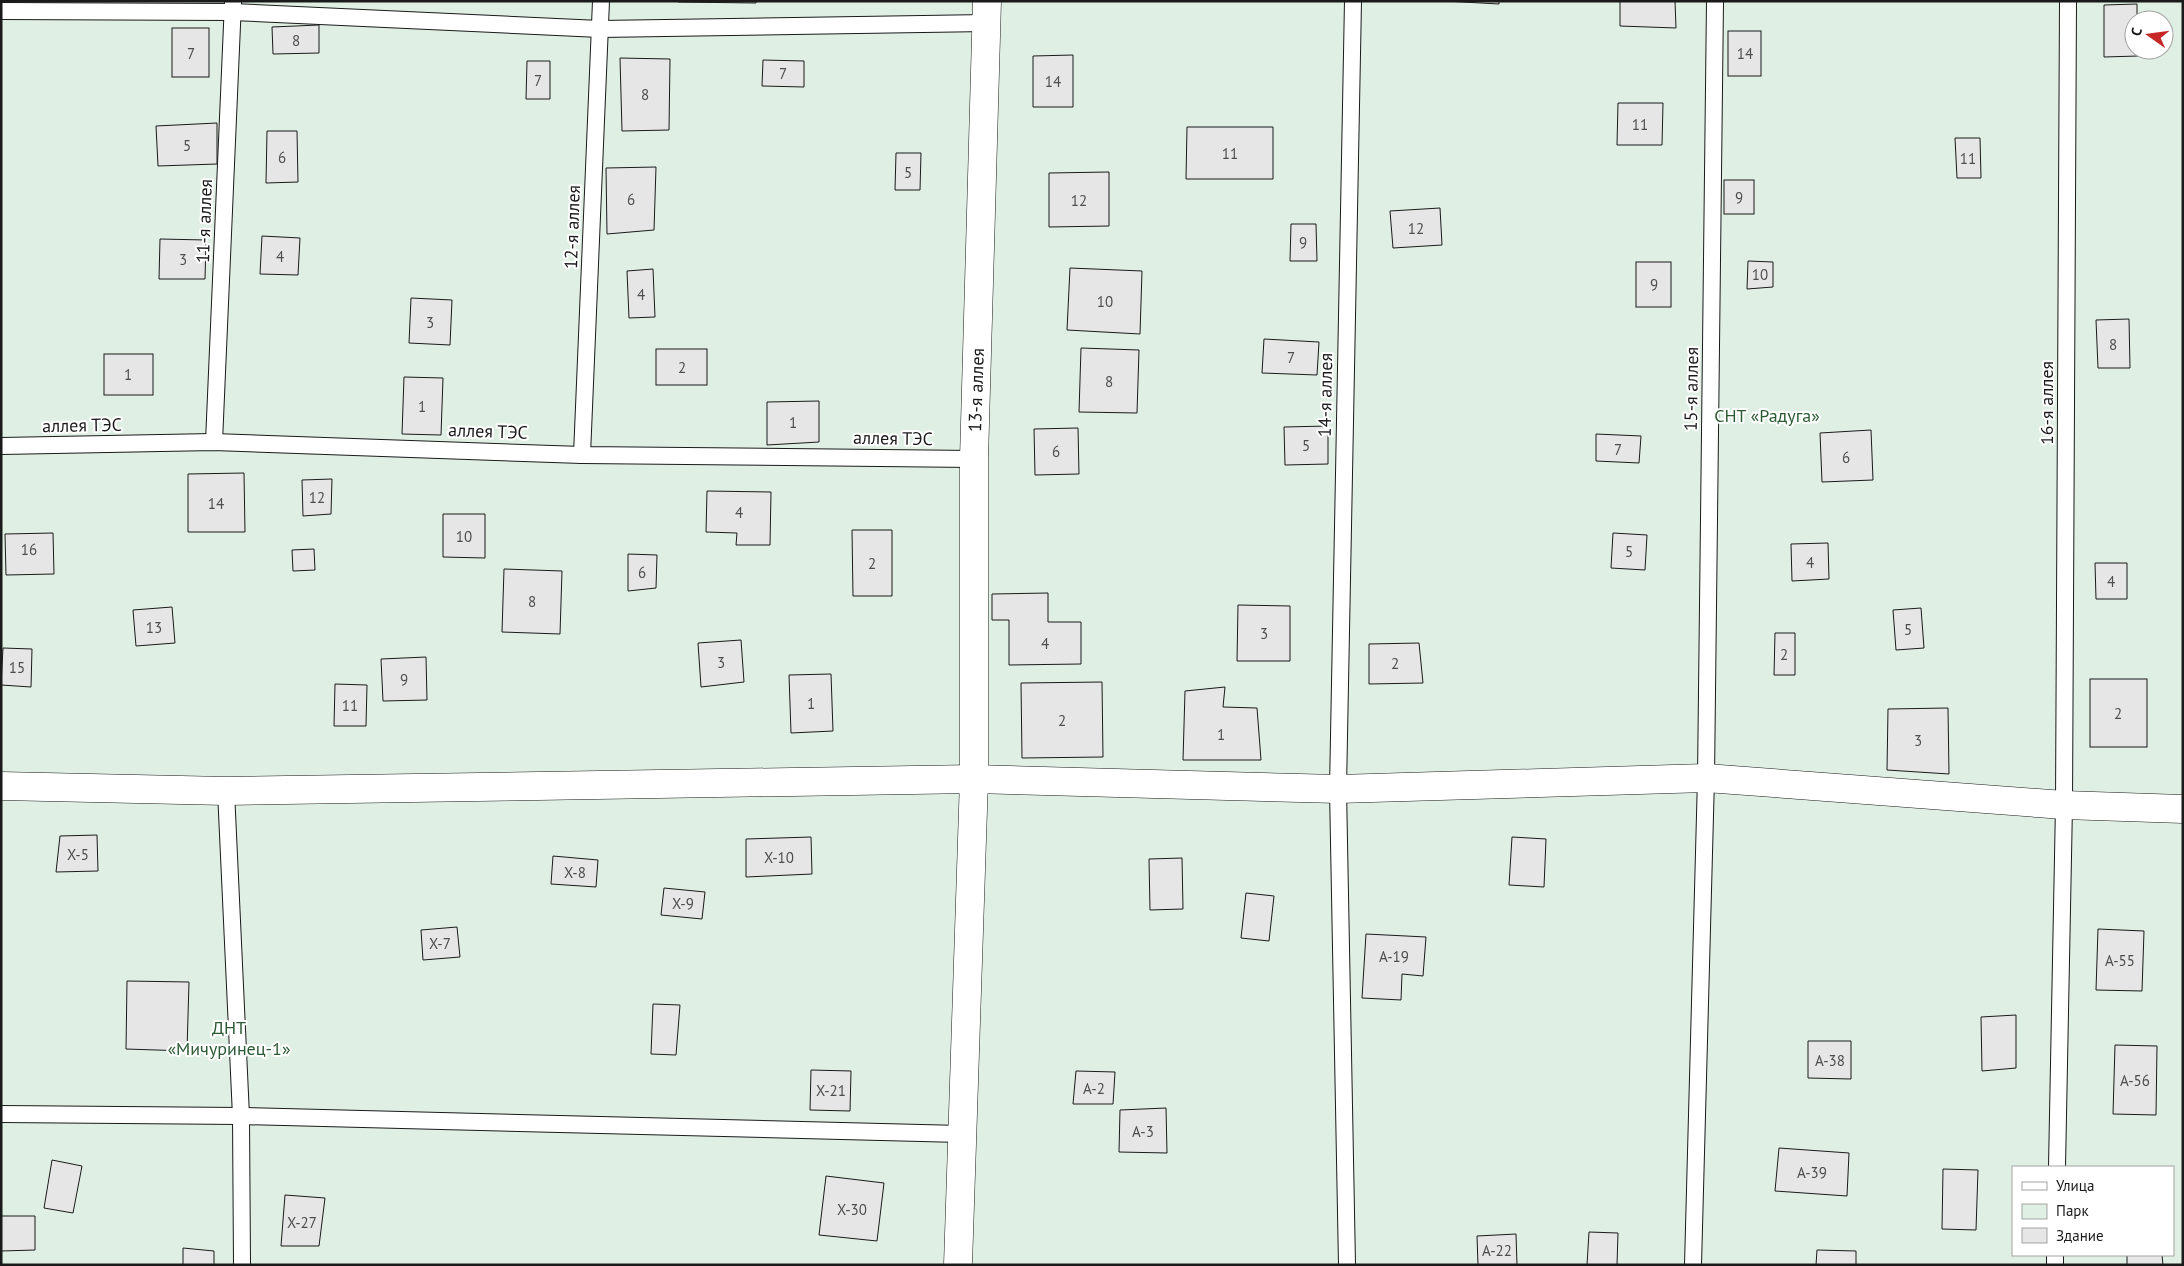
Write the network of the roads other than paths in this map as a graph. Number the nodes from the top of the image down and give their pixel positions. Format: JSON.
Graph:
{"nodes":[{"id":1,"x":601,"y":1,"type":"edge"},
{"id":2,"x":1353,"y":1,"type":"edge"},
{"id":3,"x":1716,"y":1,"type":"edge"},
{"id":4,"x":2068,"y":1,"type":"edge"},
{"id":5,"x":233,"y":7,"type":"edge"},
{"id":6,"x":1,"y":11,"type":"edge"},
{"id":7,"x":987,"y":12,"type":"edge"},
{"id":8,"x":600,"y":29,"type":"junction"},
{"id":9,"x":214,"y":442,"type":"junction"},
{"id":10,"x":1,"y":446,"type":"edge"},
{"id":11,"x":582,"y":455,"type":"junction"},
{"id":12,"x":974,"y":459,"type":"junction"},
{"id":13,"x":1706,"y":778,"type":"junction"},
{"id":14,"x":974,"y":779,"type":"junction"},
{"id":15,"x":1,"y":786,"type":"edge"},
{"id":16,"x":1338,"y":789,"type":"junction"},
{"id":17,"x":226,"y":791,"type":"junction"},
{"id":18,"x":2064,"y":806,"type":"junction"},
{"id":19,"x":2183,"y":809,"type":"edge"},
{"id":20,"x":1,"y":1114,"type":"edge"},
{"id":21,"x":241,"y":1116,"type":"junction"},
{"id":22,"x":961,"y":1134,"type":"junction"},
{"id":23,"x":2057,"y":1166,"type":"edge"},
{"id":24,"x":242,"y":1265,"type":"edge"},
{"id":25,"x":958,"y":1265,"type":"edge"},
{"id":26,"x":1347,"y":1265,"type":"edge"},
{"id":27,"x":1694,"y":1265,"type":"edge"}],
"edges":[{"from":1,"to":8,"type":"lane","name":"12-я аллея"},
{"from":2,"to":16,"type":"lane","name":"14-я аллея"},
{"from":3,"to":13,"type":"lane","name":"15-я аллея"},
{"from":4,"to":18,"type":"lane","name":"16-я аллея"},
{"from":5,"to":6,"type":"lane"},
{"from":5,"to":8,"type":"lane"},
{"from":5,"to":9,"type":"lane","name":"11-я аллея"},
{"from":7,"to":8,"type":"lane"},
{"from":7,"to":12,"type":"street","name":"13-я аллея"},
{"from":8,"to":11,"type":"lane","name":"12-я аллея"},
{"from":9,"to":10,"type":"lane","name":"аллея ТЭС"},
{"from":9,"to":11,"type":"lane","name":"аллея ТЭС"},
{"from":11,"to":12,"type":"lane","name":"аллея ТЭС"},
{"from":12,"to":14,"type":"street","name":"13-я аллея"},
{"from":13,"to":16,"type":"street"},
{"from":13,"to":18,"type":"street"},
{"from":13,"to":27,"type":"lane","name":"15-я аллея"},
{"from":14,"to":16,"type":"street"},
{"from":14,"to":17,"type":"street"},
{"from":14,"to":22,"type":"street","name":"13-я аллея"},
{"from":15,"to":17,"type":"street"},
{"from":16,"to":26,"type":"lane","name":"14-я аллея"},
{"from":17,"to":21,"type":"lane"},
{"from":18,"to":19,"type":"street"},
{"from":18,"to":23,"type":"lane","name":"16-я аллея"},
{"from":20,"to":21,"type":"lane"},
{"from":21,"to":22,"type":"lane"},
{"from":21,"to":24,"type":"lane"},
{"from":22,"to":25,"type":"street","name":"13-я аллея"}]}
